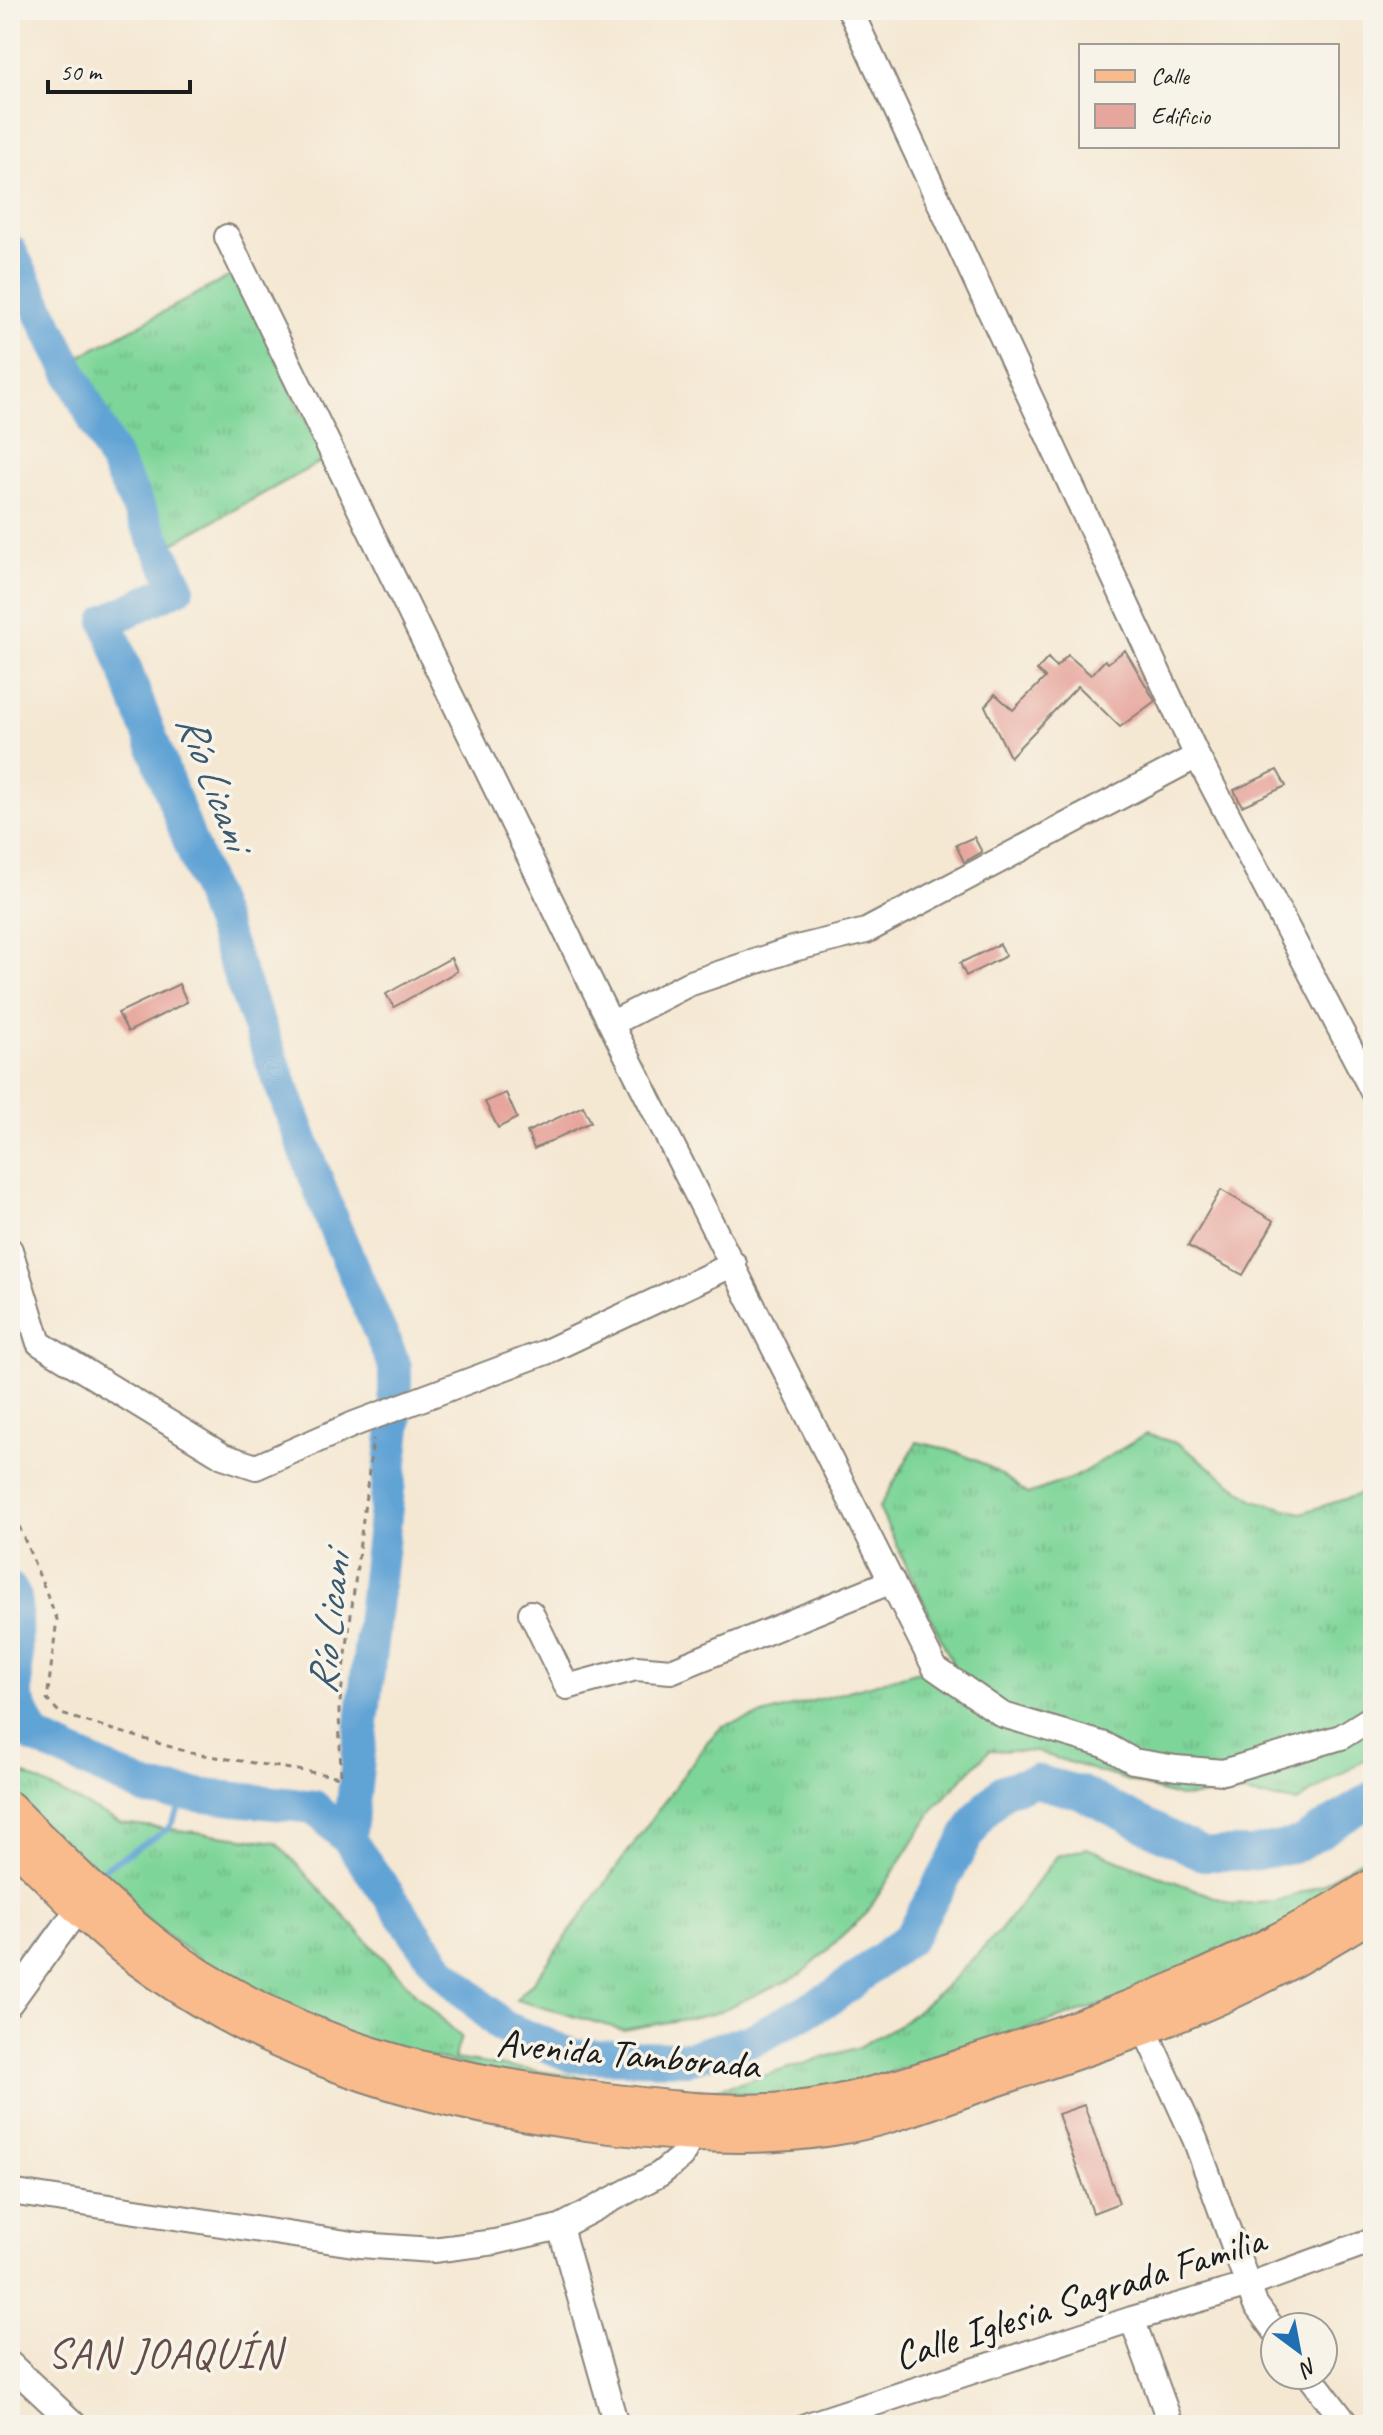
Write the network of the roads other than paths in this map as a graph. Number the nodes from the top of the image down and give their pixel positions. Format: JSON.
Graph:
{"nodes":[{"id":1,"x":850,"y":10,"type":"edge"},
{"id":2,"x":227,"y":237,"type":"dead end"},
{"id":3,"x":1197,"y":756,"type":"junction"},
{"id":4,"x":611,"y":1024,"type":"junction"},
{"id":5,"x":1373,"y":1092,"type":"edge"},
{"id":6,"x":10,"y":1250,"type":"edge"},
{"id":7,"x":734,"y":1264,"type":"junction"},
{"id":8,"x":892,"y":1581,"type":"junction"},
{"id":9,"x":531,"y":1613,"type":"dead end"},
{"id":10,"x":1373,"y":1717,"type":"edge"},
{"id":11,"x":10,"y":1807,"type":"edge"},
{"id":12,"x":10,"y":1841,"type":"edge"},
{"id":13,"x":1373,"y":1884,"type":"edge"},
{"id":14,"x":78,"y":1909,"type":"junction"},
{"id":15,"x":1373,"y":1915,"type":"edge"},
{"id":16,"x":10,"y":2003,"type":"edge"},
{"id":17,"x":1139,"y":2018,"type":"junction"},
{"id":18,"x":691,"y":2137,"type":"junction"},
{"id":19,"x":10,"y":2192,"type":"edge"},
{"id":20,"x":560,"y":2227,"type":"junction"},
{"id":21,"x":1373,"y":2240,"type":"edge"},
{"id":22,"x":1249,"y":2285,"type":"junction"},
{"id":23,"x":1260,"y":2311,"type":"edge"},
{"id":24,"x":1132,"y":2319,"type":"junction"},
{"id":25,"x":10,"y":2364,"type":"edge"},
{"id":26,"x":1321,"y":2391,"type":"edge"},
{"id":27,"x":75,"y":2425,"type":"edge"},
{"id":28,"x":616,"y":2425,"type":"edge"},
{"id":29,"x":808,"y":2425,"type":"edge"},
{"id":30,"x":1171,"y":2425,"type":"edge"},
{"id":31,"x":1347,"y":2425,"type":"edge"}],
"edges":[{"from":1,"to":3,"type":"street"},
{"from":2,"to":4,"type":"street"},
{"from":3,"to":4,"type":"street"},
{"from":3,"to":5,"type":"street"},
{"from":4,"to":7,"type":"street"},
{"from":6,"to":7,"type":"street"},
{"from":7,"to":8,"type":"street"},
{"from":8,"to":9,"type":"street"},
{"from":8,"to":10,"type":"street"},
{"from":11,"to":17,"type":"main road","name":"Avenida Tamborada"},
{"from":12,"to":14,"type":"main road","name":"Avenida Tamborada"},
{"from":13,"to":17,"type":"main road","name":"Avenida Tamborada"},
{"from":14,"to":16,"type":"street"},
{"from":14,"to":18,"type":"main road","name":"Avenida Tamborada"},
{"from":15,"to":17,"type":"main road","name":"Avenida Tamborada"},
{"from":17,"to":18,"type":"main road","name":"Avenida Tamborada"},
{"from":17,"to":22,"type":"street"},
{"from":18,"to":20,"type":"street"},
{"from":19,"to":20,"type":"street"},
{"from":20,"to":28,"type":"street"},
{"from":21,"to":22,"type":"street","name":"Calle Iglesia Sagrada Familia"},
{"from":22,"to":23,"type":"street"},
{"from":22,"to":24,"type":"street","name":"Calle Iglesia Sagrada Familia"},
{"from":24,"to":29,"type":"street","name":"Calle Iglesia Sagrada Familia"},
{"from":24,"to":30,"type":"street"},
{"from":25,"to":27,"type":"street"},
{"from":26,"to":31,"type":"street"}]}
